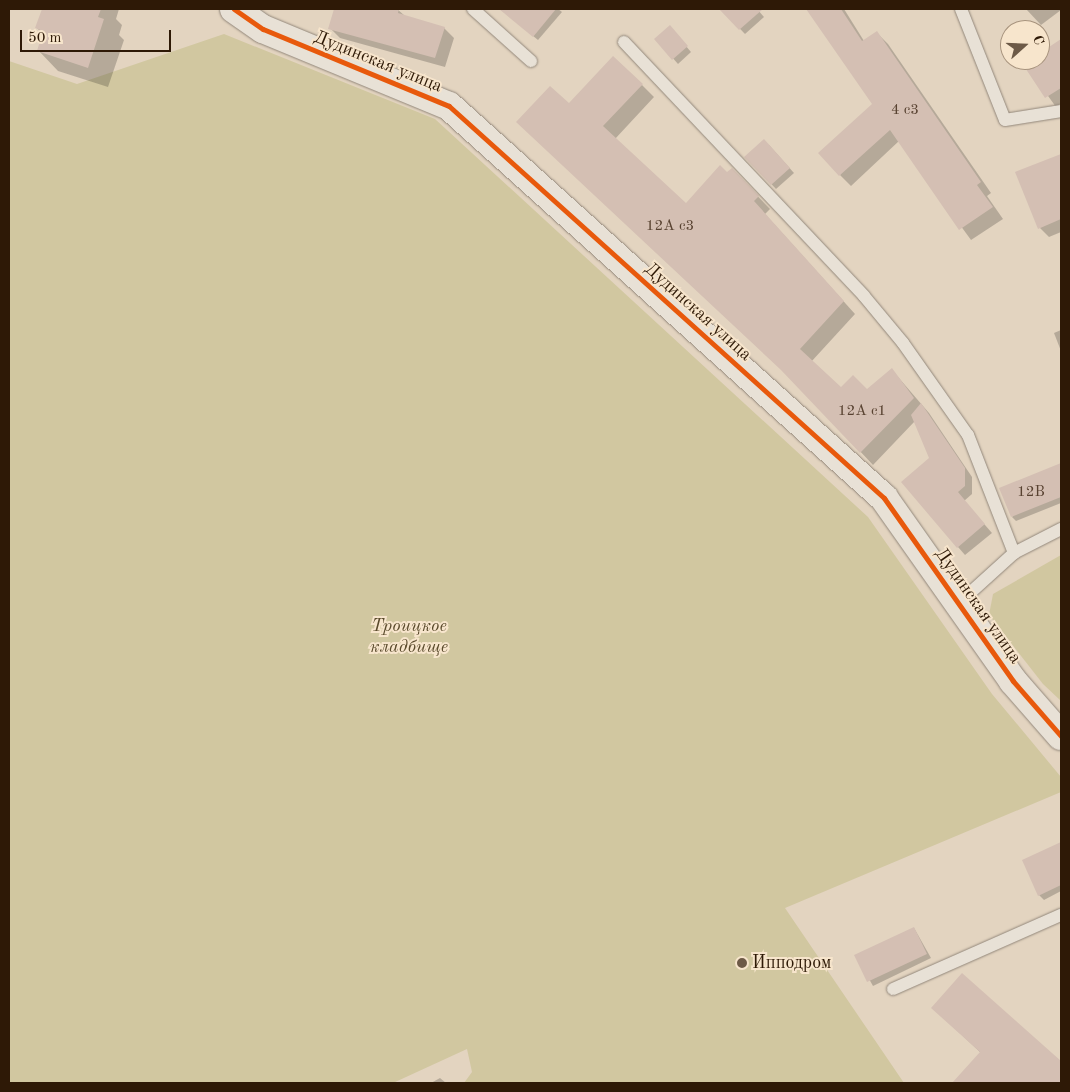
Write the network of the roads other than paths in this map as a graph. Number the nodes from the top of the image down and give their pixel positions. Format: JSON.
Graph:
{"nodes":[{"id":1,"x":234,"y":9,"type":"edge"},
{"id":2,"x":473,"y":9,"type":"edge"},
{"id":3,"x":961,"y":9,"type":"edge"},
{"id":4,"x":624,"y":42,"type":"dead end"},
{"id":5,"x":531,"y":61,"type":"dead end"},
{"id":6,"x":1061,"y":111,"type":"edge"},
{"id":7,"x":1061,"y":529,"type":"edge"},
{"id":8,"x":1014,"y":552,"type":"junction"},
{"id":9,"x":960,"y":602,"type":"junction"},
{"id":10,"x":1061,"y":736,"type":"edge"},
{"id":11,"x":1061,"y":915,"type":"edge"},
{"id":12,"x":893,"y":989,"type":"dead end"}],
"edges":[{"from":1,"to":9,"type":"street","name":"Дудинская улица"},
{"from":2,"to":5,"type":"lane"},
{"from":3,"to":6,"type":"lane"},
{"from":4,"to":8,"type":"lane"},
{"from":7,"to":8,"type":"lane"},
{"from":8,"to":9,"type":"lane"},
{"from":9,"to":10,"type":"street","name":"Дудинская улица"},
{"from":11,"to":12,"type":"lane"}]}
